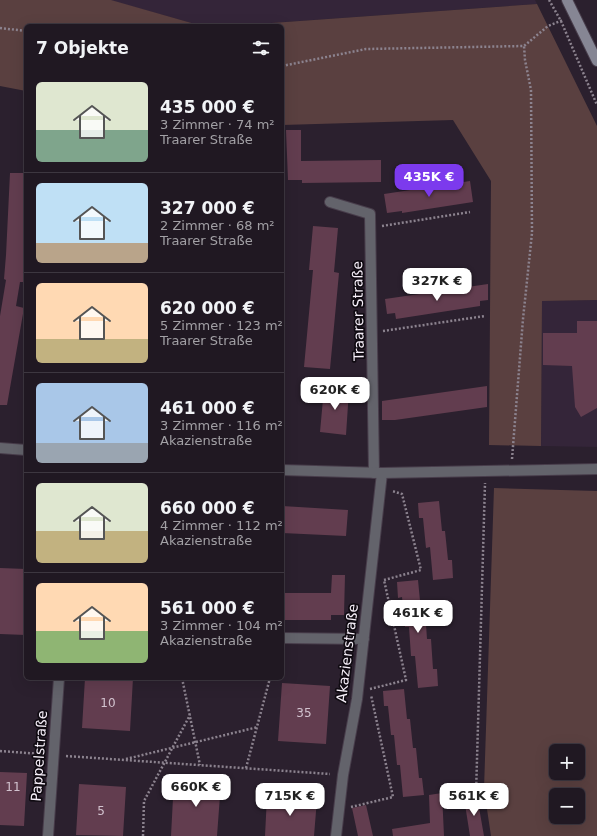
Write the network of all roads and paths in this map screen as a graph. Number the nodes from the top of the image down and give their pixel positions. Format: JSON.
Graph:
{"nodes":[{"id":1,"x":549,"y":0,"type":"edge"},
{"id":2,"x":567,"y":0,"type":"edge"},
{"id":3,"x":574,"y":16,"type":"junction"},
{"id":4,"x":560,"y":21,"type":"junction"},
{"id":5,"x":0,"y":28,"type":"edge"},
{"id":6,"x":24,"y":31,"type":"edge"},
{"id":7,"x":524,"y":46,"type":"junction"},
{"id":8,"x":597,"y":61,"type":"edge"},
{"id":9,"x":284,"y":66,"type":"edge"},
{"id":10,"x":597,"y":105,"type":"edge"},
{"id":11,"x":330,"y":202,"type":"dead end"},
{"id":12,"x":470,"y":212,"type":"dead end"},
{"id":13,"x":370,"y":227,"type":"junction"},
{"id":14,"x":485,"y":316,"type":"dead end"},
{"id":15,"x":372,"y":332,"type":"junction"},
{"id":16,"x":0,"y":448,"type":"edge"},
{"id":17,"x":24,"y":450,"type":"edge"},
{"id":18,"x":597,"y":469,"type":"edge"},
{"id":19,"x":284,"y":470,"type":"edge"},
{"id":20,"x":511,"y":470,"type":"junction"},
{"id":21,"x":485,"y":471,"type":"junction"},
{"id":22,"x":378,"y":473,"type":"junction"},
{"id":23,"x":380,"y":488,"type":"junction"},
{"id":24,"x":370,"y":579,"type":"junction"},
{"id":25,"x":384,"y":580,"type":"junction"},
{"id":26,"x":284,"y":638,"type":"edge"},
{"id":27,"x":364,"y":639,"type":"junction"},
{"id":28,"x":59,"y":680,"type":"edge"},
{"id":29,"x":182,"y":680,"type":"edge"},
{"id":30,"x":270,"y":680,"type":"edge"},
{"id":31,"x":358,"y":688,"type":"junction"},
{"id":32,"x":370,"y":689,"type":"junction"},
{"id":33,"x":190,"y":715,"type":"junction"},
{"id":34,"x":258,"y":727,"type":"junction"},
{"id":35,"x":195,"y":742,"type":"junction"},
{"id":36,"x":172,"y":747,"type":"junction"},
{"id":37,"x":0,"y":751,"type":"edge"},
{"id":38,"x":53,"y":756,"type":"junction"},
{"id":39,"x":122,"y":760,"type":"junction"},
{"id":40,"x":164,"y":763,"type":"junction"},
{"id":41,"x":200,"y":765,"type":"junction"},
{"id":42,"x":246,"y":768,"type":"junction"},
{"id":43,"x":342,"y":775,"type":"junction"},
{"id":44,"x":454,"y":803,"type":"dead end"},
{"id":45,"x":339,"y":809,"type":"junction"},
{"id":46,"x":48,"y":836,"type":"edge"},
{"id":47,"x":143,"y":836,"type":"edge"},
{"id":48,"x":336,"y":836,"type":"edge"}],
"edges":[{"from":1,"to":4,"type":"path"},
{"from":2,"to":3,"type":"main road"},
{"from":3,"to":4,"type":"path"},
{"from":3,"to":8,"type":"main road"},
{"from":4,"to":7,"type":"path"},
{"from":4,"to":10,"type":"path"},
{"from":5,"to":6,"type":"path"},
{"from":7,"to":9,"type":"path"},
{"from":7,"to":20,"type":"path"},
{"from":11,"to":13,"type":"street","name":"Traarer Straße"},
{"from":12,"to":13,"type":"path"},
{"from":13,"to":15,"type":"street","name":"Traarer Straße"},
{"from":14,"to":15,"type":"path"},
{"from":15,"to":22,"type":"street","name":"Traarer Straße"},
{"from":16,"to":17,"type":"street"},
{"from":18,"to":20,"type":"street"},
{"from":19,"to":22,"type":"street"},
{"from":20,"to":21,"type":"street"},
{"from":21,"to":22,"type":"street"},
{"from":21,"to":44,"type":"path"},
{"from":22,"to":23,"type":"street","name":"Akazienstraße"},
{"from":23,"to":24,"type":"street","name":"Akazienstraße"},
{"from":23,"to":25,"type":"path"},
{"from":24,"to":25,"type":"path"},
{"from":24,"to":27,"type":"street","name":"Akazienstraße"},
{"from":25,"to":32,"type":"path"},
{"from":26,"to":27,"type":"street"},
{"from":27,"to":31,"type":"street","name":"Akazienstraße"},
{"from":28,"to":38,"type":"street","name":"Pappelstraße"},
{"from":29,"to":33,"type":"path"},
{"from":30,"to":34,"type":"path"},
{"from":31,"to":32,"type":"path"},
{"from":31,"to":43,"type":"street","name":"Akazienstraße"},
{"from":32,"to":45,"type":"path"},
{"from":33,"to":35,"type":"path"},
{"from":33,"to":36,"type":"path"},
{"from":34,"to":35,"type":"path"},
{"from":34,"to":42,"type":"path"},
{"from":35,"to":36,"type":"path"},
{"from":35,"to":41,"type":"path"},
{"from":36,"to":39,"type":"path"},
{"from":36,"to":40,"type":"path"},
{"from":37,"to":38,"type":"path"},
{"from":38,"to":39,"type":"path"},
{"from":38,"to":46,"type":"street","name":"Pappelstraße"},
{"from":39,"to":40,"type":"path"},
{"from":40,"to":41,"type":"path"},
{"from":40,"to":47,"type":"path"},
{"from":41,"to":42,"type":"path"},
{"from":42,"to":43,"type":"path"},
{"from":43,"to":45,"type":"street","name":"Akazienstraße"},
{"from":45,"to":48,"type":"street","name":"Akazienstraße"}]}
